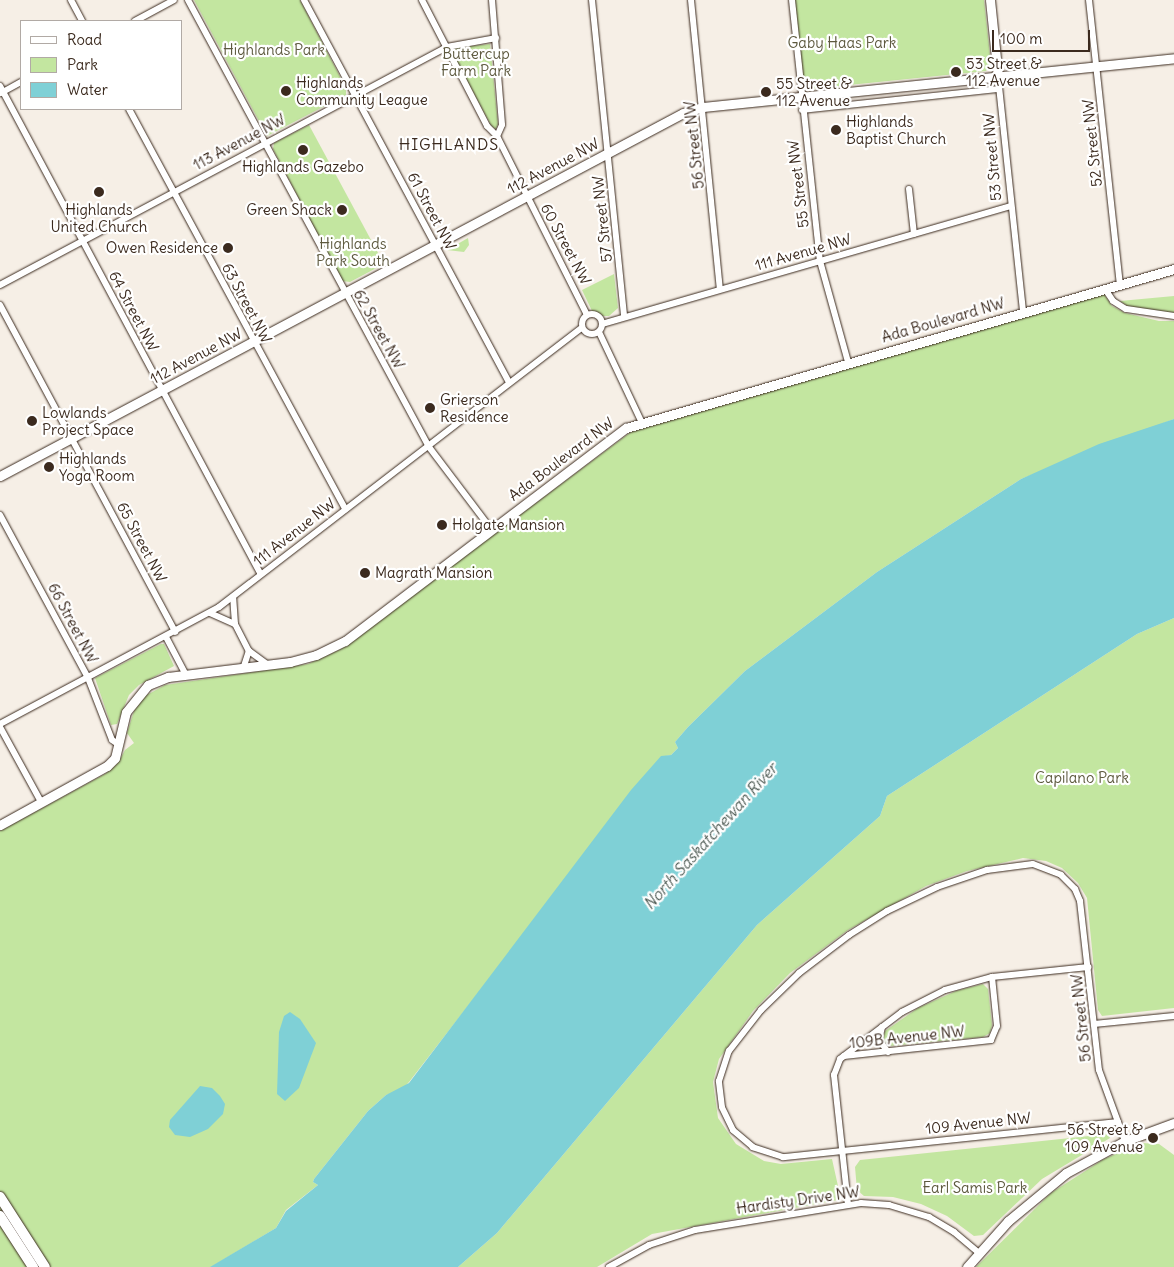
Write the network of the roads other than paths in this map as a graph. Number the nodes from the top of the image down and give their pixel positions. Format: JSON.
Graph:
{"nodes":[{"id":1,"x":71,"y":0,"type":"edge"},
{"id":2,"x":174,"y":0,"type":"edge"},
{"id":3,"x":188,"y":0,"type":"edge"},
{"id":4,"x":304,"y":0,"type":"edge"},
{"id":5,"x":422,"y":0,"type":"edge"},
{"id":6,"x":492,"y":0,"type":"edge"},
{"id":7,"x":592,"y":0,"type":"edge"},
{"id":8,"x":691,"y":0,"type":"edge"},
{"id":9,"x":792,"y":0,"type":"edge"},
{"id":10,"x":990,"y":0,"type":"edge"},
{"id":11,"x":1089,"y":0,"type":"edge"},
{"id":12,"x":81,"y":20,"type":"edge"},
{"id":13,"x":137,"y":20,"type":"edge"},
{"id":14,"x":496,"y":38,"type":"junction"},
{"id":15,"x":447,"y":47,"type":"junction"},
{"id":16,"x":1174,"y":58,"type":"edge"},
{"id":17,"x":1096,"y":66,"type":"junction"},
{"id":18,"x":998,"y":76,"type":"junction"},
{"id":19,"x":20,"y":82,"type":"edge"},
{"id":20,"x":999,"y":89,"type":"junction"},
{"id":21,"x":1,"y":90,"type":"edge"},
{"id":22,"x":356,"y":95,"type":"junction"},
{"id":23,"x":801,"y":97,"type":"junction"},
{"id":24,"x":702,"y":107,"type":"junction"},
{"id":25,"x":130,"y":110,"type":"edge"},
{"id":26,"x":802,"y":110,"type":"junction"},
{"id":27,"x":497,"y":136,"type":"junction"},
{"id":28,"x":265,"y":143,"type":"junction"},
{"id":29,"x":608,"y":153,"type":"junction"},
{"id":30,"x":909,"y":189,"type":"dead end"},
{"id":31,"x":174,"y":192,"type":"junction"},
{"id":32,"x":526,"y":195,"type":"junction"},
{"id":33,"x":1010,"y":206,"type":"junction"},
{"id":34,"x":914,"y":234,"type":"junction"},
{"id":35,"x":83,"y":241,"type":"junction"},
{"id":36,"x":436,"y":244,"type":"junction"},
{"id":37,"x":820,"y":261,"type":"junction"},
{"id":38,"x":1174,"y":269,"type":"edge"},
{"id":39,"x":1120,"y":284,"type":"junction"},
{"id":40,"x":0,"y":285,"type":"edge"},
{"id":41,"x":720,"y":288,"type":"junction"},
{"id":42,"x":1105,"y":289,"type":"junction"},
{"id":43,"x":345,"y":292,"type":"junction"},
{"id":44,"x":0,"y":305,"type":"edge"},
{"id":45,"x":1023,"y":311,"type":"junction"},
{"id":46,"x":587,"y":315,"type":"junction"},
{"id":47,"x":624,"y":316,"type":"junction"},
{"id":48,"x":1174,"y":316,"type":"edge"},
{"id":49,"x":602,"y":324,"type":"junction"},
{"id":50,"x":582,"y":327,"type":"junction"},
{"id":51,"x":599,"y":332,"type":"junction"},
{"id":52,"x":253,"y":341,"type":"junction"},
{"id":53,"x":848,"y":362,"type":"junction"},
{"id":54,"x":508,"y":382,"type":"junction"},
{"id":55,"x":162,"y":390,"type":"junction"},
{"id":56,"x":642,"y":423,"type":"junction"},
{"id":57,"x":71,"y":439,"type":"junction"},
{"id":58,"x":429,"y":447,"type":"junction"},
{"id":59,"x":0,"y":476,"type":"edge"},
{"id":60,"x":345,"y":509,"type":"junction"},
{"id":61,"x":0,"y":514,"type":"edge"},
{"id":62,"x":491,"y":529,"type":"junction"},
{"id":63,"x":260,"y":573,"type":"junction"},
{"id":64,"x":233,"y":597,"type":"junction"},
{"id":65,"x":210,"y":613,"type":"junction"},
{"id":66,"x":234,"y":624,"type":"junction"},
{"id":67,"x":175,"y":632,"type":"junction"},
{"id":68,"x":166,"y":637,"type":"junction"},
{"id":69,"x":249,"y":651,"type":"junction"},
{"id":70,"x":268,"y":665,"type":"junction"},
{"id":71,"x":243,"y":669,"type":"junction"},
{"id":72,"x":186,"y":675,"type":"junction"},
{"id":73,"x":88,"y":678,"type":"junction"},
{"id":74,"x":0,"y":725,"type":"edge"},
{"id":75,"x":118,"y":744,"type":"junction"},
{"id":76,"x":42,"y":802,"type":"junction"},
{"id":77,"x":0,"y":825,"type":"edge"},
{"id":78,"x":1075,"y":889,"type":"joint"},
{"id":79,"x":1088,"y":967,"type":"junction"},
{"id":80,"x":992,"y":977,"type":"junction"},
{"id":81,"x":1174,"y":1016,"type":"edge"},
{"id":82,"x":1094,"y":1024,"type":"junction"},
{"id":83,"x":882,"y":1027,"type":"junction"},
{"id":84,"x":888,"y":1052,"type":"junction"},
{"id":85,"x":843,"y":1056,"type":"junction"},
{"id":86,"x":1118,"y":1122,"type":"junction"},
{"id":87,"x":1174,"y":1123,"type":"edge"},
{"id":88,"x":1125,"y":1140,"type":"junction"},
{"id":89,"x":842,"y":1151,"type":"junction"},
{"id":90,"x":0,"y":1198,"type":"edge"},
{"id":91,"x":848,"y":1204,"type":"junction"},
{"id":92,"x":0,"y":1216,"type":"edge"},
{"id":93,"x":979,"y":1253,"type":"junction"},
{"id":94,"x":33,"y":1267,"type":"edge"},
{"id":95,"x":45,"y":1267,"type":"edge"},
{"id":96,"x":609,"y":1267,"type":"edge"},
{"id":97,"x":967,"y":1267,"type":"edge"}],
"edges":[{"from":1,"to":12,"type":"street"},
{"from":2,"to":13,"type":"street"},
{"from":3,"to":28,"type":"street","name":"62 Street NW"},
{"from":4,"to":22,"type":"street","name":"61 Street NW"},
{"from":5,"to":15,"type":"street","name":"60 Street NW"},
{"from":6,"to":14,"type":"street"},
{"from":7,"to":29,"type":"street","name":"57 Street NW"},
{"from":8,"to":24,"type":"street","name":"56 Street NW"},
{"from":9,"to":23,"type":"street","name":"55 Street NW"},
{"from":10,"to":18,"type":"street","name":"53 Street NW"},
{"from":11,"to":17,"type":"street","name":"52 Street NW"},
{"from":14,"to":15,"type":"street","name":"113 Avenue NW"},
{"from":14,"to":27,"type":"street"},
{"from":15,"to":22,"type":"street","name":"113 Avenue NW"},
{"from":15,"to":27,"type":"street","name":"60 Street NW"},
{"from":16,"to":17,"type":"street","name":"112 Avenue NW"},
{"from":17,"to":18,"type":"street","name":"112 Avenue NW"},
{"from":17,"to":39,"type":"street","name":"52 Street NW"},
{"from":18,"to":20,"type":"street","name":"53 Street NW"},
{"from":18,"to":23,"type":"street","name":"112 Avenue NW"},
{"from":19,"to":21,"type":"street"},
{"from":20,"to":26,"type":"street"},
{"from":20,"to":33,"type":"street","name":"53 Street NW"},
{"from":21,"to":35,"type":"street","name":"64 Street NW"},
{"from":22,"to":28,"type":"street","name":"113 Avenue NW"},
{"from":22,"to":36,"type":"street","name":"61 Street NW"},
{"from":23,"to":24,"type":"street","name":"112 Avenue NW"},
{"from":23,"to":26,"type":"street","name":"55 Street NW"},
{"from":24,"to":29,"type":"street","name":"112 Avenue NW"},
{"from":24,"to":41,"type":"street","name":"56 Street NW"},
{"from":25,"to":31,"type":"street","name":"63 Street NW"},
{"from":26,"to":37,"type":"street","name":"55 Street NW"},
{"from":27,"to":32,"type":"street","name":"60 Street NW"},
{"from":28,"to":31,"type":"street","name":"113 Avenue NW"},
{"from":28,"to":43,"type":"street","name":"62 Street NW"},
{"from":29,"to":32,"type":"street","name":"112 Avenue NW"},
{"from":29,"to":47,"type":"street","name":"57 Street NW"},
{"from":30,"to":34,"type":"street"},
{"from":31,"to":35,"type":"street","name":"113 Avenue NW"},
{"from":31,"to":52,"type":"street","name":"63 Street NW"},
{"from":32,"to":36,"type":"street","name":"112 Avenue NW"},
{"from":32,"to":46,"type":"street","name":"60 Street NW"},
{"from":33,"to":34,"type":"street","name":"111 Avenue NW"},
{"from":33,"to":45,"type":"street","name":"53 Street NW"},
{"from":34,"to":37,"type":"street","name":"111 Avenue NW"},
{"from":35,"to":40,"type":"street","name":"113 Avenue NW"},
{"from":35,"to":55,"type":"street","name":"64 Street NW"},
{"from":36,"to":43,"type":"street","name":"112 Avenue NW"},
{"from":36,"to":54,"type":"street","name":"61 Street NW"},
{"from":37,"to":41,"type":"street","name":"111 Avenue NW"},
{"from":37,"to":53,"type":"street","name":"55 Street NW"},
{"from":38,"to":39,"type":"street","name":"Ada Boulevard NW"},
{"from":39,"to":42,"type":"street","name":"Ada Boulevard NW"},
{"from":41,"to":47,"type":"street","name":"111 Avenue NW"},
{"from":42,"to":45,"type":"street","name":"Ada Boulevard NW"},
{"from":42,"to":48,"type":"street"},
{"from":43,"to":52,"type":"street","name":"112 Avenue NW"},
{"from":43,"to":58,"type":"street","name":"62 Street NW"},
{"from":44,"to":57,"type":"street","name":"65 Street NW"},
{"from":45,"to":53,"type":"street","name":"Ada Boulevard NW"},
{"from":46,"to":49,"type":"street"},
{"from":46,"to":50,"type":"street"},
{"from":47,"to":49,"type":"street","name":"111 Avenue NW"},
{"from":49,"to":51,"type":"street"},
{"from":50,"to":51,"type":"street"},
{"from":50,"to":54,"type":"street","name":"111 Avenue NW"},
{"from":51,"to":56,"type":"street"},
{"from":52,"to":55,"type":"street","name":"112 Avenue NW"},
{"from":52,"to":60,"type":"street","name":"63 Street NW"},
{"from":53,"to":56,"type":"street","name":"Ada Boulevard NW"},
{"from":54,"to":58,"type":"street","name":"111 Avenue NW"},
{"from":55,"to":57,"type":"street","name":"112 Avenue NW"},
{"from":55,"to":63,"type":"street","name":"64 Street NW"},
{"from":56,"to":62,"type":"street","name":"Ada Boulevard NW"},
{"from":57,"to":59,"type":"street","name":"112 Avenue NW"},
{"from":57,"to":67,"type":"street","name":"65 Street NW"},
{"from":58,"to":60,"type":"street","name":"111 Avenue NW"},
{"from":58,"to":62,"type":"street","name":"62 Street NW"},
{"from":60,"to":63,"type":"street","name":"111 Avenue NW"},
{"from":61,"to":73,"type":"street","name":"66 Street NW"},
{"from":62,"to":70,"type":"street","name":"Ada Boulevard NW"},
{"from":63,"to":64,"type":"street","name":"111 Avenue NW"},
{"from":64,"to":65,"type":"street","name":"111 Avenue NW"},
{"from":64,"to":66,"type":"street"},
{"from":65,"to":66,"type":"street"},
{"from":65,"to":67,"type":"street","name":"111 Avenue NW"},
{"from":66,"to":69,"type":"street"},
{"from":67,"to":68,"type":"street","name":"111 Avenue NW"},
{"from":68,"to":72,"type":"street"},
{"from":68,"to":73,"type":"street","name":"111 Avenue NW"},
{"from":69,"to":70,"type":"street"},
{"from":69,"to":71,"type":"street"},
{"from":70,"to":71,"type":"street","name":"Ada Boulevard NW"},
{"from":71,"to":72,"type":"street","name":"Ada Boulevard NW"},
{"from":72,"to":75,"type":"street","name":"Ada Boulevard NW"},
{"from":73,"to":74,"type":"street","name":"111 Avenue NW"},
{"from":73,"to":75,"type":"street","name":"66 Street NW"},
{"from":74,"to":76,"type":"street"},
{"from":75,"to":76,"type":"street","name":"Ada Boulevard NW"},
{"from":76,"to":77,"type":"street","name":"Ada Boulevard NW"},
{"from":78,"to":79,"type":"street","name":"56 Street NW"},
{"from":78,"to":89,"type":"street","name":"109 Avenue NW"},
{"from":79,"to":80,"type":"street","name":"109B Avenue NW"},
{"from":79,"to":82,"type":"street","name":"56 Street NW"},
{"from":80,"to":83,"type":"street","name":"109B Avenue NW"},
{"from":80,"to":84,"type":"street","name":"109B Avenue NW"},
{"from":81,"to":82,"type":"street"},
{"from":82,"to":86,"type":"street","name":"56 Street NW"},
{"from":83,"to":84,"type":"street"},
{"from":83,"to":85,"type":"street","name":"109B Avenue NW"},
{"from":84,"to":85,"type":"street","name":"109B Avenue NW"},
{"from":85,"to":89,"type":"street"},
{"from":86,"to":88,"type":"street","name":"56 Street NW"},
{"from":86,"to":89,"type":"street","name":"109 Avenue NW"},
{"from":87,"to":88,"type":"street"},
{"from":88,"to":93,"type":"street"},
{"from":89,"to":91,"type":"street"},
{"from":90,"to":95,"type":"main road"},
{"from":91,"to":93,"type":"street","name":"Hardisty Drive NW"},
{"from":91,"to":96,"type":"street","name":"Hardisty Drive NW"},
{"from":92,"to":94,"type":"main road"},
{"from":93,"to":97,"type":"street"}]}
